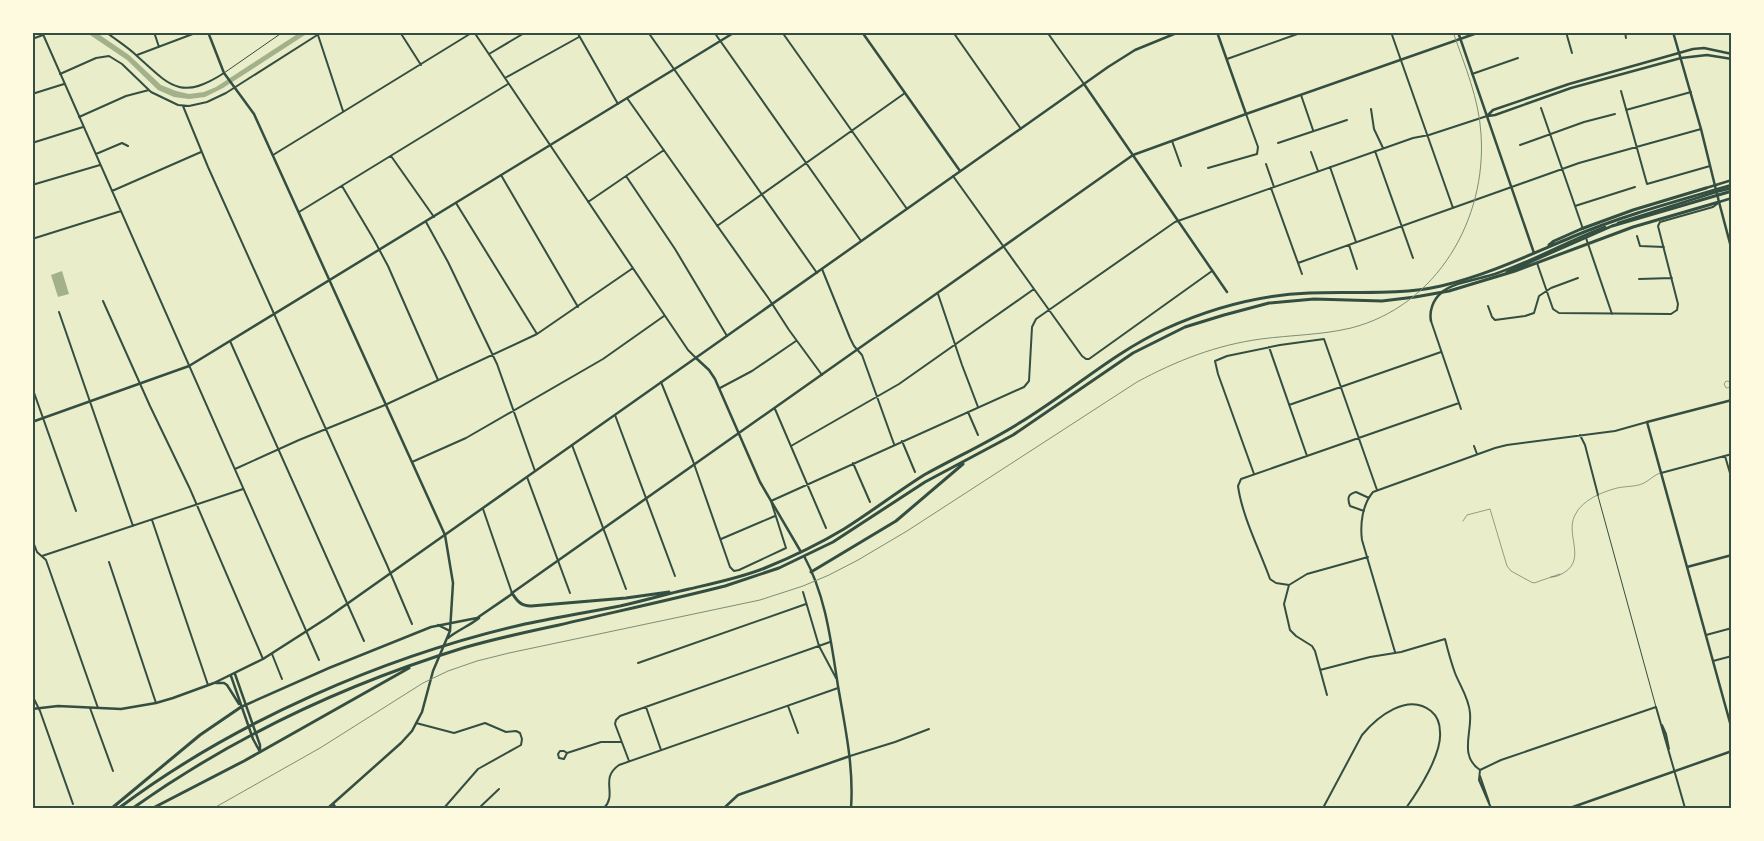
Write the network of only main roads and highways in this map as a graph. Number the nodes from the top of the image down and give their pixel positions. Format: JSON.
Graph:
{"nodes":[{"id":1,"x":1706,"y":188,"type":"road end"},
{"id":2,"x":1732,"y":188,"type":"edge"},
{"id":3,"x":1719,"y":202,"type":"road end"},
{"id":4,"x":1545,"y":249,"type":"junction"},
{"id":5,"x":1498,"y":276,"type":"junction"},
{"id":6,"x":967,"y":460,"type":"junction"},
{"id":7,"x":811,"y":572,"type":"road end"},
{"id":8,"x":687,"y":590,"type":"junction"},
{"id":9,"x":512,"y":593,"type":"road end"},
{"id":10,"x":416,"y":665,"type":"junction"},
{"id":11,"x":243,"y":706,"type":"road end"},
{"id":12,"x":112,"y":808,"type":"edge"},
{"id":13,"x":119,"y":808,"type":"edge"},
{"id":14,"x":133,"y":808,"type":"edge"},
{"id":15,"x":153,"y":808,"type":"edge"}],
"edges":[{"from":1,"to":4,"type":"highway"},
{"from":2,"to":4,"type":"highway"},
{"from":2,"to":5,"type":"highway"},
{"from":3,"to":5,"type":"highway"},
{"from":4,"to":8,"type":"highway"},
{"from":5,"to":6,"type":"highway"},
{"from":6,"to":7,"type":"highway"},
{"from":6,"to":10,"type":"highway"},
{"from":8,"to":9,"type":"highway"},
{"from":8,"to":13,"type":"highway"},
{"from":10,"to":14,"type":"highway"},
{"from":10,"to":15,"type":"highway"},
{"from":11,"to":12,"type":"highway"}]}
